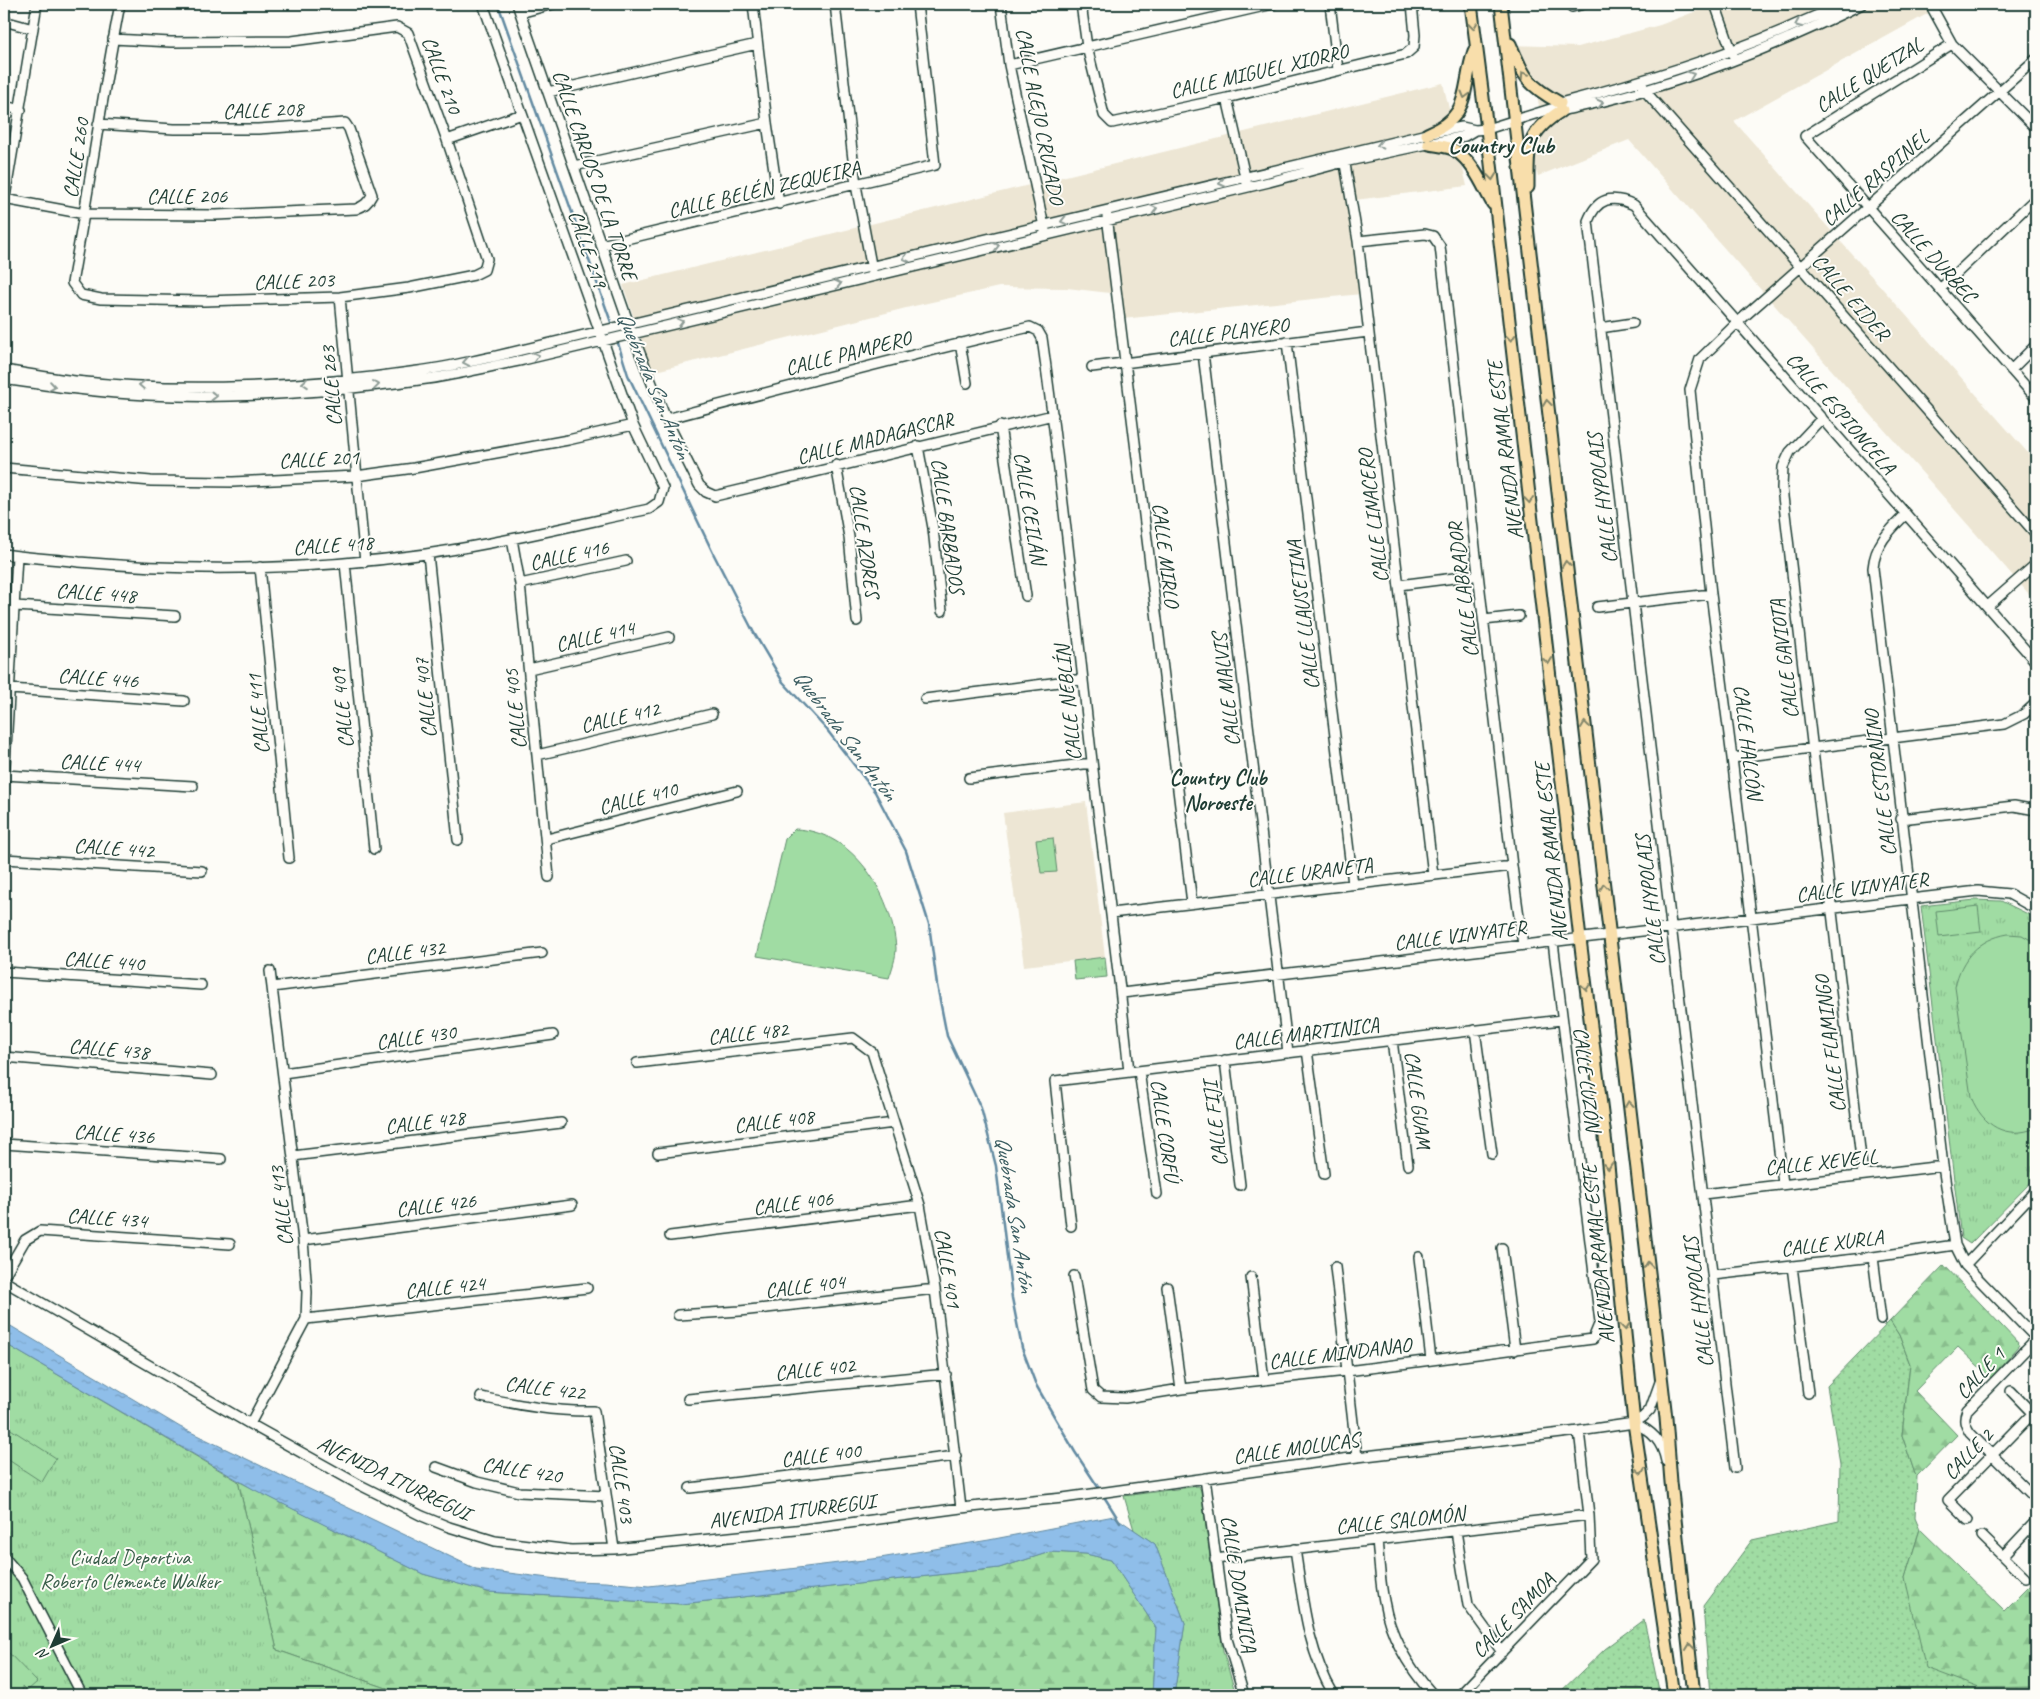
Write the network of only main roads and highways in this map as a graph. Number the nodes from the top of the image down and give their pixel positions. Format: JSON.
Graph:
{"nodes":[{"id":1,"x":1471,"y":4,"type":"edge"},
{"id":2,"x":1501,"y":4,"type":"edge"},
{"id":3,"x":1504,"y":32,"type":"junction"},
{"id":4,"x":1476,"y":47,"type":"junction"},
{"id":5,"x":1495,"y":208,"type":"junction"},
{"id":6,"x":1525,"y":214,"type":"junction"},
{"id":7,"x":1674,"y":1695,"type":"edge"},
{"id":8,"x":1694,"y":1695,"type":"edge"}],
"edges":[{"from":1,"to":4,"type":"main road","name":"AVENIDA RAMAL ESTE","one_way":true},
{"from":2,"to":3,"type":"main road"},
{"from":3,"to":6,"type":"main road"},
{"from":6,"to":3,"type":"main road","one_way":true},
{"from":4,"to":5,"type":"main road","name":"AVENIDA RAMAL ESTE","one_way":true},
{"from":4,"to":5,"type":"main road","one_way":true},
{"from":5,"to":7,"type":"main road","name":"AVENIDA RAMAL ESTE","one_way":true},
{"from":8,"to":6,"type":"main road","one_way":true}]}
